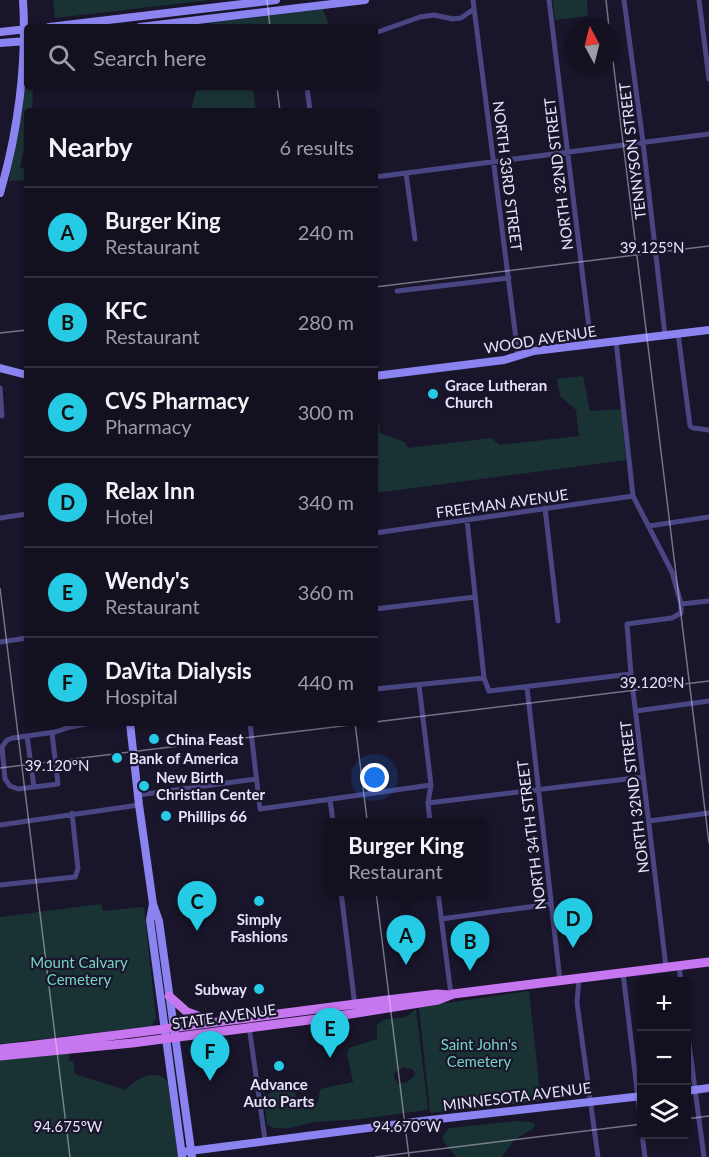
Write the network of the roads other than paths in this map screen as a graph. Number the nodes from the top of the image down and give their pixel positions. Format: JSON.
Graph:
{"nodes":[{"id":1,"x":23,"y":0,"type":"edge"},
{"id":2,"x":276,"y":0,"type":"edge"},
{"id":3,"x":365,"y":0,"type":"edge"},
{"id":4,"x":473,"y":0,"type":"edge"},
{"id":5,"x":549,"y":0,"type":"edge"},
{"id":6,"x":624,"y":0,"type":"edge"},
{"id":7,"x":699,"y":0,"type":"edge"},
{"id":8,"x":345,"y":1,"type":"edge"},
{"id":9,"x":474,"y":9,"type":"junction"},
{"id":10,"x":25,"y":24,"type":"edge"},
{"id":11,"x":74,"y":24,"type":"edge"},
{"id":12,"x":164,"y":24,"type":"edge"},
{"id":13,"x":24,"y":29,"type":"edge"},
{"id":14,"x":0,"y":32,"type":"edge"},
{"id":15,"x":378,"y":32,"type":"edge"},
{"id":16,"x":24,"y":42,"type":"edge"},
{"id":17,"x":0,"y":43,"type":"edge"},
{"id":18,"x":24,"y":50,"type":"edge"},
{"id":19,"x":709,"y":79,"type":"edge"},
{"id":20,"x":307,"y":90,"type":"edge"},
{"id":21,"x":310,"y":108,"type":"edge"},
{"id":22,"x":709,"y":134,"type":"edge"},
{"id":23,"x":643,"y":142,"type":"junction"},
{"id":24,"x":568,"y":153,"type":"junction"},
{"id":25,"x":493,"y":162,"type":"junction"},
{"id":26,"x":406,"y":173,"type":"junction"},
{"id":27,"x":378,"y":177,"type":"edge"},
{"id":28,"x":0,"y":193,"type":"edge"},
{"id":29,"x":415,"y":239,"type":"dead end"},
{"id":30,"x":509,"y":278,"type":"junction"},
{"id":31,"x":397,"y":291,"type":"dead end"},
{"id":32,"x":709,"y":330,"type":"edge"},
{"id":33,"x":678,"y":333,"type":"junction"},
{"id":34,"x":665,"y":335,"type":"junction"},
{"id":35,"x":616,"y":341,"type":"junction"},
{"id":36,"x":591,"y":344,"type":"junction"},
{"id":37,"x":518,"y":354,"type":"junction"},
{"id":38,"x":0,"y":368,"type":"edge"},
{"id":39,"x":24,"y":374,"type":"edge"},
{"id":40,"x":378,"y":376,"type":"edge"},
{"id":41,"x":0,"y":388,"type":"edge"},
{"id":42,"x":2,"y":416,"type":"dead end"},
{"id":43,"x":709,"y":430,"type":"edge"},
{"id":44,"x":633,"y":496,"type":"junction"},
{"id":45,"x":545,"y":508,"type":"junction"},
{"id":46,"x":24,"y":514,"type":"edge"},
{"id":47,"x":709,"y":517,"type":"edge"},
{"id":48,"x":0,"y":518,"type":"edge"},
{"id":49,"x":467,"y":520,"type":"junction"},
{"id":50,"x":649,"y":526,"type":"junction"},
{"id":51,"x":378,"y":533,"type":"edge"},
{"id":52,"x":475,"y":597,"type":"junction"},
{"id":53,"x":709,"y":601,"type":"edge"},
{"id":54,"x":681,"y":604,"type":"junction"},
{"id":55,"x":378,"y":609,"type":"edge"},
{"id":56,"x":558,"y":621,"type":"dead end"},
{"id":57,"x":24,"y":638,"type":"edge"},
{"id":58,"x":0,"y":642,"type":"edge"},
{"id":59,"x":631,"y":674,"type":"junction"},
{"id":60,"x":484,"y":678,"type":"junction"},
{"id":61,"x":419,"y":685,"type":"junction"},
{"id":62,"x":527,"y":687,"type":"junction"},
{"id":63,"x":378,"y":689,"type":"edge"},
{"id":64,"x":709,"y":701,"type":"edge"},
{"id":65,"x":636,"y":711,"type":"junction"},
{"id":66,"x":79,"y":726,"type":"edge"},
{"id":67,"x":130,"y":726,"type":"edge"},
{"id":68,"x":249,"y":726,"type":"edge"},
{"id":69,"x":52,"y":733,"type":"junction"},
{"id":70,"x":27,"y":736,"type":"junction"},
{"id":71,"x":643,"y":777,"type":"junction"},
{"id":72,"x":256,"y":779,"type":"junction"},
{"id":73,"x":431,"y":785,"type":"junction"},
{"id":74,"x":34,"y":787,"type":"junction"},
{"id":75,"x":538,"y":791,"type":"junction"},
{"id":76,"x":138,"y":795,"type":"junction"},
{"id":77,"x":330,"y":799,"type":"junction"},
{"id":78,"x":428,"y":803,"type":"junction"},
{"id":79,"x":139,"y":805,"type":"junction"},
{"id":80,"x":72,"y":813,"type":"junction"},
{"id":81,"x":709,"y":813,"type":"edge"},
{"id":82,"x":332,"y":818,"type":"edge"},
{"id":83,"x":430,"y":818,"type":"edge"},
{"id":84,"x":649,"y":821,"type":"junction"},
{"id":85,"x":0,"y":825,"type":"edge"},
{"id":86,"x":0,"y":885,"type":"edge"},
{"id":87,"x":342,"y":896,"type":"edge"},
{"id":88,"x":439,"y":896,"type":"edge"},
{"id":89,"x":153,"y":904,"type":"junction"},
{"id":90,"x":551,"y":904,"type":"junction"},
{"id":91,"x":441,"y":919,"type":"junction"},
{"id":92,"x":709,"y":962,"type":"edge"},
{"id":93,"x":679,"y":966,"type":"junction"},
{"id":94,"x":666,"y":967,"type":"junction"},
{"id":95,"x":622,"y":973,"type":"junction"},
{"id":96,"x":680,"y":977,"type":"edge"},
{"id":97,"x":579,"y":978,"type":"junction"},
{"id":98,"x":560,"y":981,"type":"junction"},
{"id":99,"x":450,"y":995,"type":"junction"},
{"id":100,"x":169,"y":996,"type":"junction"},
{"id":101,"x":355,"y":1008,"type":"junction"},
{"id":102,"x":248,"y":1017,"type":"junction"},
{"id":103,"x":215,"y":1022,"type":"junction"},
{"id":104,"x":249,"y":1027,"type":"junction"},
{"id":105,"x":688,"y":1031,"type":"edge"},
{"id":106,"x":170,"y":1033,"type":"junction"},
{"id":107,"x":0,"y":1049,"type":"edge"},
{"id":108,"x":0,"y":1056,"type":"edge"},
{"id":109,"x":638,"y":1085,"type":"edge"},
{"id":110,"x":691,"y":1085,"type":"edge"},
{"id":111,"x":709,"y":1088,"type":"edge"},
{"id":112,"x":691,"y":1090,"type":"edge"},
{"id":113,"x":637,"y":1096,"type":"edge"},
{"id":114,"x":591,"y":1101,"type":"junction"},
{"id":115,"x":643,"y":1139,"type":"edge"},
{"id":116,"x":265,"y":1140,"type":"junction"},
{"id":117,"x":182,"y":1154,"type":"edge"},
{"id":118,"x":191,"y":1154,"type":"edge"},
{"id":119,"x":598,"y":1157,"type":"edge"},
{"id":120,"x":645,"y":1157,"type":"edge"},
{"id":121,"x":704,"y":1157,"type":"edge"}],
"edges":[{"from":1,"to":10,"type":"main road"},
{"from":2,"to":11,"type":"main road"},
{"from":3,"to":8,"type":"main road"},
{"from":4,"to":9,"type":"street","name":"NORTH 33RD STREET"},
{"from":5,"to":24,"type":"street","name":"NORTH 32ND STREET"},
{"from":6,"to":23,"type":"street","name":"TENNYSON STREET"},
{"from":7,"to":19,"type":"street"},
{"from":8,"to":12,"type":"main road"},
{"from":9,"to":15,"type":"street"},
{"from":9,"to":25,"type":"street","name":"NORTH 33RD STREET"},
{"from":13,"to":14,"type":"main road"},
{"from":16,"to":17,"type":"main road"},
{"from":18,"to":28,"type":"main road"},
{"from":20,"to":21,"type":"street"},
{"from":22,"to":23,"type":"street"},
{"from":23,"to":24,"type":"street"},
{"from":23,"to":34,"type":"street","name":"TENNYSON STREET"},
{"from":24,"to":25,"type":"street"},
{"from":24,"to":36,"type":"street","name":"NORTH 32ND STREET"},
{"from":25,"to":26,"type":"street"},
{"from":25,"to":30,"type":"street","name":"NORTH 33RD STREET"},
{"from":26,"to":27,"type":"street"},
{"from":26,"to":29,"type":"street"},
{"from":30,"to":31,"type":"street"},
{"from":30,"to":37,"type":"street","name":"NORTH 33RD STREET"},
{"from":32,"to":33,"type":"main road","name":"WOOD AVENUE"},
{"from":33,"to":34,"type":"main road","name":"WOOD AVENUE"},
{"from":33,"to":43,"type":"street"},
{"from":34,"to":35,"type":"main road","name":"WOOD AVENUE"},
{"from":35,"to":36,"type":"main road","name":"WOOD AVENUE"},
{"from":35,"to":44,"type":"street"},
{"from":36,"to":37,"type":"main road","name":"WOOD AVENUE"},
{"from":37,"to":40,"type":"main road","name":"WOOD AVENUE"},
{"from":38,"to":39,"type":"main road"},
{"from":41,"to":42,"type":"street"},
{"from":44,"to":45,"type":"street","name":"FREEMAN AVENUE"},
{"from":44,"to":50,"type":"street"},
{"from":45,"to":49,"type":"street","name":"FREEMAN AVENUE"},
{"from":45,"to":56,"type":"street"},
{"from":46,"to":48,"type":"street"},
{"from":47,"to":50,"type":"street"},
{"from":49,"to":51,"type":"street","name":"FREEMAN AVENUE"},
{"from":49,"to":52,"type":"street"},
{"from":50,"to":54,"type":"street"},
{"from":52,"to":55,"type":"street"},
{"from":52,"to":60,"type":"street"},
{"from":53,"to":54,"type":"street"},
{"from":54,"to":59,"type":"street","name":"NORTH 32ND STREET"},
{"from":57,"to":58,"type":"street"},
{"from":59,"to":62,"type":"street"},
{"from":59,"to":65,"type":"street","name":"NORTH 32ND STREET"},
{"from":60,"to":61,"type":"street"},
{"from":60,"to":62,"type":"street"},
{"from":61,"to":63,"type":"street"},
{"from":61,"to":73,"type":"street"},
{"from":62,"to":75,"type":"street","name":"NORTH 34TH STREET"},
{"from":64,"to":65,"type":"street"},
{"from":65,"to":71,"type":"street","name":"NORTH 32ND STREET"},
{"from":66,"to":69,"type":"street"},
{"from":67,"to":76,"type":"main road"},
{"from":68,"to":72,"type":"street"},
{"from":69,"to":70,"type":"street"},
{"from":69,"to":74,"type":"street"},
{"from":70,"to":74,"type":"street"},
{"from":70,"to":74,"type":"street"},
{"from":71,"to":75,"type":"street"},
{"from":71,"to":84,"type":"street","name":"NORTH 32ND STREET"},
{"from":72,"to":76,"type":"street"},
{"from":72,"to":77,"type":"street"},
{"from":73,"to":77,"type":"street"},
{"from":73,"to":78,"type":"street"},
{"from":75,"to":78,"type":"street"},
{"from":75,"to":90,"type":"street","name":"NORTH 34TH STREET"},
{"from":76,"to":79,"type":"main road"},
{"from":77,"to":82,"type":"street"},
{"from":78,"to":83,"type":"street"},
{"from":79,"to":80,"type":"street"},
{"from":79,"to":89,"type":"main road"},
{"from":80,"to":85,"type":"street"},
{"from":80,"to":86,"type":"street"},
{"from":81,"to":84,"type":"street"},
{"from":84,"to":94,"type":"street","name":"NORTH 32ND STREET"},
{"from":87,"to":101,"type":"street"},
{"from":88,"to":91,"type":"street"},
{"from":89,"to":100,"type":"main road"},
{"from":89,"to":106,"type":"main road"},
{"from":90,"to":91,"type":"street"},
{"from":90,"to":98,"type":"street","name":"NORTH 34TH STREET"},
{"from":91,"to":99,"type":"street"},
{"from":92,"to":93,"type":"main road","name":"STATE AVENUE"},
{"from":93,"to":94,"type":"main road","name":"STATE AVENUE"},
{"from":93,"to":96,"type":"street"},
{"from":94,"to":95,"type":"main road","name":"STATE AVENUE"},
{"from":95,"to":97,"type":"main road","name":"STATE AVENUE"},
{"from":95,"to":109,"type":"street"},
{"from":97,"to":98,"type":"main road","name":"STATE AVENUE"},
{"from":97,"to":114,"type":"street"},
{"from":98,"to":99,"type":"main road","name":"STATE AVENUE"},
{"from":99,"to":101,"type":"main road","name":"STATE AVENUE"},
{"from":100,"to":103,"type":"main road"},
{"from":100,"to":106,"type":"main road"},
{"from":101,"to":102,"type":"main road","name":"STATE AVENUE"},
{"from":101,"to":104,"type":"main road","name":"STATE AVENUE"},
{"from":102,"to":103,"type":"main road","name":"STATE AVENUE"},
{"from":102,"to":104,"type":"street"},
{"from":103,"to":106,"type":"main road","name":"STATE AVENUE"},
{"from":104,"to":106,"type":"main road","name":"STATE AVENUE"},
{"from":104,"to":116,"type":"street"},
{"from":105,"to":110,"type":"street"},
{"from":106,"to":107,"type":"main road","name":"STATE AVENUE"},
{"from":106,"to":108,"type":"main road","name":"STATE AVENUE"},
{"from":106,"to":117,"type":"main road"},
{"from":106,"to":118,"type":"main road"},
{"from":111,"to":112,"type":"main road"},
{"from":112,"to":121,"type":"street"},
{"from":113,"to":114,"type":"main road","name":"MINNESOTA AVENUE"},
{"from":114,"to":116,"type":"main road","name":"MINNESOTA AVENUE"},
{"from":114,"to":119,"type":"street"},
{"from":115,"to":120,"type":"street"},
{"from":116,"to":118,"type":"main road","name":"MINNESOTA AVENUE"},
{"from":117,"to":118,"type":"main road","name":"MINNESOTA AVENUE"}]}
